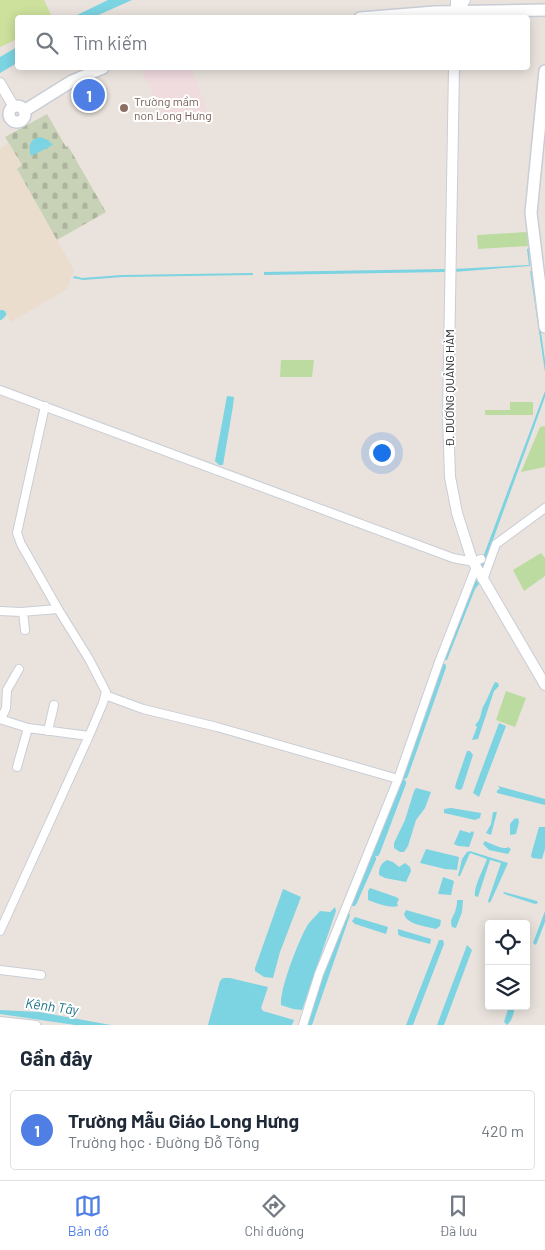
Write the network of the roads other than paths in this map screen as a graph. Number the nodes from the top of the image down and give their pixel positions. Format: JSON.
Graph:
{"nodes":[{"id":1,"x":456,"y":0,"type":"edge"},
{"id":2,"x":466,"y":0,"type":"edge"},
{"id":3,"x":545,"y":10,"type":"edge"},
{"id":4,"x":457,"y":14,"type":"edge"},
{"id":5,"x":398,"y":15,"type":"edge"},
{"id":6,"x":98,"y":70,"type":"edge"},
{"id":7,"x":454,"y":70,"type":"edge"},
{"id":8,"x":545,"y":71,"type":"edge"},
{"id":9,"x":0,"y":83,"type":"edge"},
{"id":10,"x":16,"y":112,"type":"junction"},
{"id":11,"x":0,"y":125,"type":"edge"},
{"id":12,"x":540,"y":248,"type":"edge"},
{"id":13,"x":545,"y":326,"type":"edge"},
{"id":14,"x":0,"y":390,"type":"edge"},
{"id":15,"x":45,"y":406,"type":"junction"},
{"id":16,"x":545,"y":508,"type":"edge"},
{"id":17,"x":477,"y":563,"type":"junction"},
{"id":18,"x":483,"y":580,"type":"junction"},
{"id":19,"x":58,"y":609,"type":"junction"},
{"id":20,"x":0,"y":611,"type":"edge"},
{"id":21,"x":23,"y":612,"type":"junction"},
{"id":22,"x":25,"y":630,"type":"dead end"},
{"id":23,"x":19,"y":669,"type":"dead end"},
{"id":24,"x":545,"y":685,"type":"edge"},
{"id":25,"x":105,"y":695,"type":"junction"},
{"id":26,"x":54,"y":705,"type":"dead end"},
{"id":27,"x":1,"y":719,"type":"edge"},
{"id":28,"x":28,"y":728,"type":"junction"},
{"id":29,"x":48,"y":731,"type":"junction"},
{"id":30,"x":90,"y":736,"type":"junction"},
{"id":31,"x":17,"y":767,"type":"dead end"},
{"id":32,"x":398,"y":779,"type":"junction"},
{"id":33,"x":0,"y":932,"type":"edge"},
{"id":34,"x":0,"y":970,"type":"edge"},
{"id":35,"x":40,"y":975,"type":"dead end"},
{"id":36,"x":0,"y":1021,"type":"edge"},
{"id":37,"x":36,"y":1025,"type":"edge"},
{"id":38,"x":303,"y":1025,"type":"edge"}],
"edges":[{"from":1,"to":4,"type":"street"},
{"from":2,"to":4,"type":"street"},
{"from":3,"to":4,"type":"main road"},
{"from":4,"to":5,"type":"main road"},
{"from":6,"to":10,"type":"main road"},
{"from":7,"to":17,"type":"street","name":"Đ. DƯƠNG QUẢNG HÀM"},
{"from":8,"to":12,"type":"main road"},
{"from":9,"to":10,"type":"street"},
{"from":10,"to":11,"type":"main road"},
{"from":12,"to":13,"type":"main road"},
{"from":14,"to":15,"type":"street"},
{"from":15,"to":17,"type":"street"},
{"from":15,"to":19,"type":"street"},
{"from":16,"to":18,"type":"street"},
{"from":17,"to":18,"type":"street","name":"Đ. DƯƠNG QUẢNG HÀM"},
{"from":17,"to":32,"type":"street"},
{"from":18,"to":24,"type":"street","name":"Đ. DƯƠNG QUẢNG HÀM"},
{"from":19,"to":21,"type":"street"},
{"from":19,"to":25,"type":"street"},
{"from":20,"to":21,"type":"street"},
{"from":21,"to":22,"type":"street"},
{"from":23,"to":27,"type":"street"},
{"from":25,"to":30,"type":"street"},
{"from":25,"to":32,"type":"street"},
{"from":26,"to":29,"type":"street"},
{"from":27,"to":28,"type":"street"},
{"from":28,"to":29,"type":"street"},
{"from":28,"to":31,"type":"street"},
{"from":29,"to":30,"type":"street"},
{"from":30,"to":33,"type":"street"},
{"from":32,"to":38,"type":"street"},
{"from":34,"to":35,"type":"street"},
{"from":36,"to":37,"type":"street"}]}
